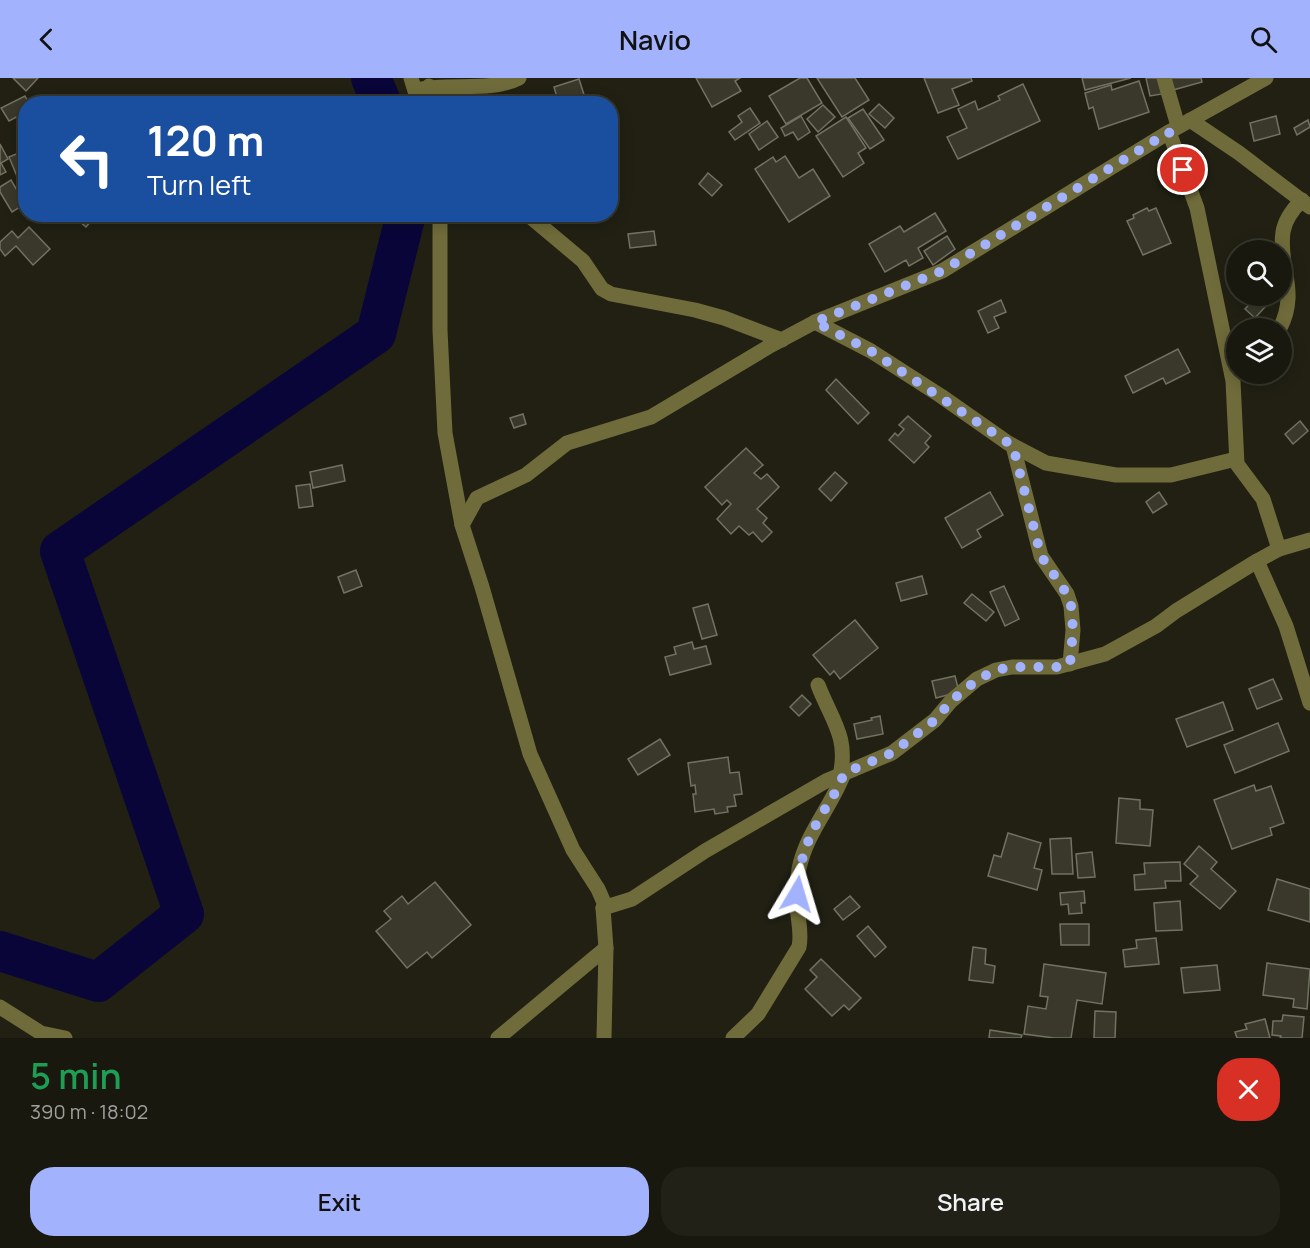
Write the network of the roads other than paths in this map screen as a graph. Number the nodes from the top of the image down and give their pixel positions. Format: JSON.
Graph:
{"nodes":[{"id":1,"x":519,"y":78,"type":"edge"},
{"id":2,"x":1164,"y":78,"type":"edge"},
{"id":3,"x":1266,"y":78,"type":"edge"},
{"id":4,"x":419,"y":89,"type":"edge"},
{"id":5,"x":1179,"y":126,"type":"junction"},
{"id":6,"x":1306,"y":203,"type":"edge"},
{"id":7,"x":440,"y":222,"type":"edge"},
{"id":8,"x":537,"y":222,"type":"edge"},
{"id":9,"x":1285,"y":318,"type":"edge"},
{"id":10,"x":815,"y":322,"type":"junction"},
{"id":11,"x":1226,"y":331,"type":"edge"},
{"id":12,"x":782,"y":340,"type":"junction"},
{"id":13,"x":1237,"y":384,"type":"edge"},
{"id":14,"x":1013,"y":446,"type":"junction"},
{"id":15,"x":1236,"y":459,"type":"junction"},
{"id":16,"x":462,"y":525,"type":"junction"},
{"id":17,"x":1310,"y":540,"type":"edge"},
{"id":18,"x":1279,"y":549,"type":"junction"},
{"id":19,"x":1257,"y":561,"type":"junction"},
{"id":20,"x":1070,"y":664,"type":"junction"},
{"id":21,"x":818,"y":685,"type":"dead end"},
{"id":22,"x":1310,"y":703,"type":"edge"},
{"id":23,"x":842,"y":774,"type":"junction"},
{"id":24,"x":603,"y":908,"type":"junction"},
{"id":25,"x":606,"y":948,"type":"junction"},
{"id":26,"x":0,"y":1007,"type":"edge"},
{"id":27,"x":65,"y":1038,"type":"edge"},
{"id":28,"x":498,"y":1038,"type":"edge"},
{"id":29,"x":604,"y":1038,"type":"edge"},
{"id":30,"x":733,"y":1038,"type":"edge"}],
"edges":[{"from":1,"to":4,"type":"street"},
{"from":2,"to":5,"type":"street"},
{"from":3,"to":5,"type":"street"},
{"from":5,"to":6,"type":"street"},
{"from":5,"to":10,"type":"street"},
{"from":5,"to":11,"type":"street"},
{"from":6,"to":9,"type":"street"},
{"from":7,"to":16,"type":"street"},
{"from":8,"to":12,"type":"street"},
{"from":10,"to":12,"type":"street"},
{"from":10,"to":14,"type":"street"},
{"from":12,"to":16,"type":"street"},
{"from":13,"to":15,"type":"street"},
{"from":14,"to":15,"type":"street"},
{"from":14,"to":20,"type":"street"},
{"from":15,"to":18,"type":"street"},
{"from":16,"to":24,"type":"street"},
{"from":17,"to":18,"type":"street"},
{"from":18,"to":19,"type":"street"},
{"from":19,"to":20,"type":"street"},
{"from":19,"to":22,"type":"street"},
{"from":20,"to":23,"type":"street"},
{"from":21,"to":23,"type":"street"},
{"from":23,"to":24,"type":"street"},
{"from":23,"to":30,"type":"street"},
{"from":24,"to":25,"type":"street"},
{"from":25,"to":28,"type":"street"},
{"from":25,"to":29,"type":"street"},
{"from":26,"to":27,"type":"street"}]}
